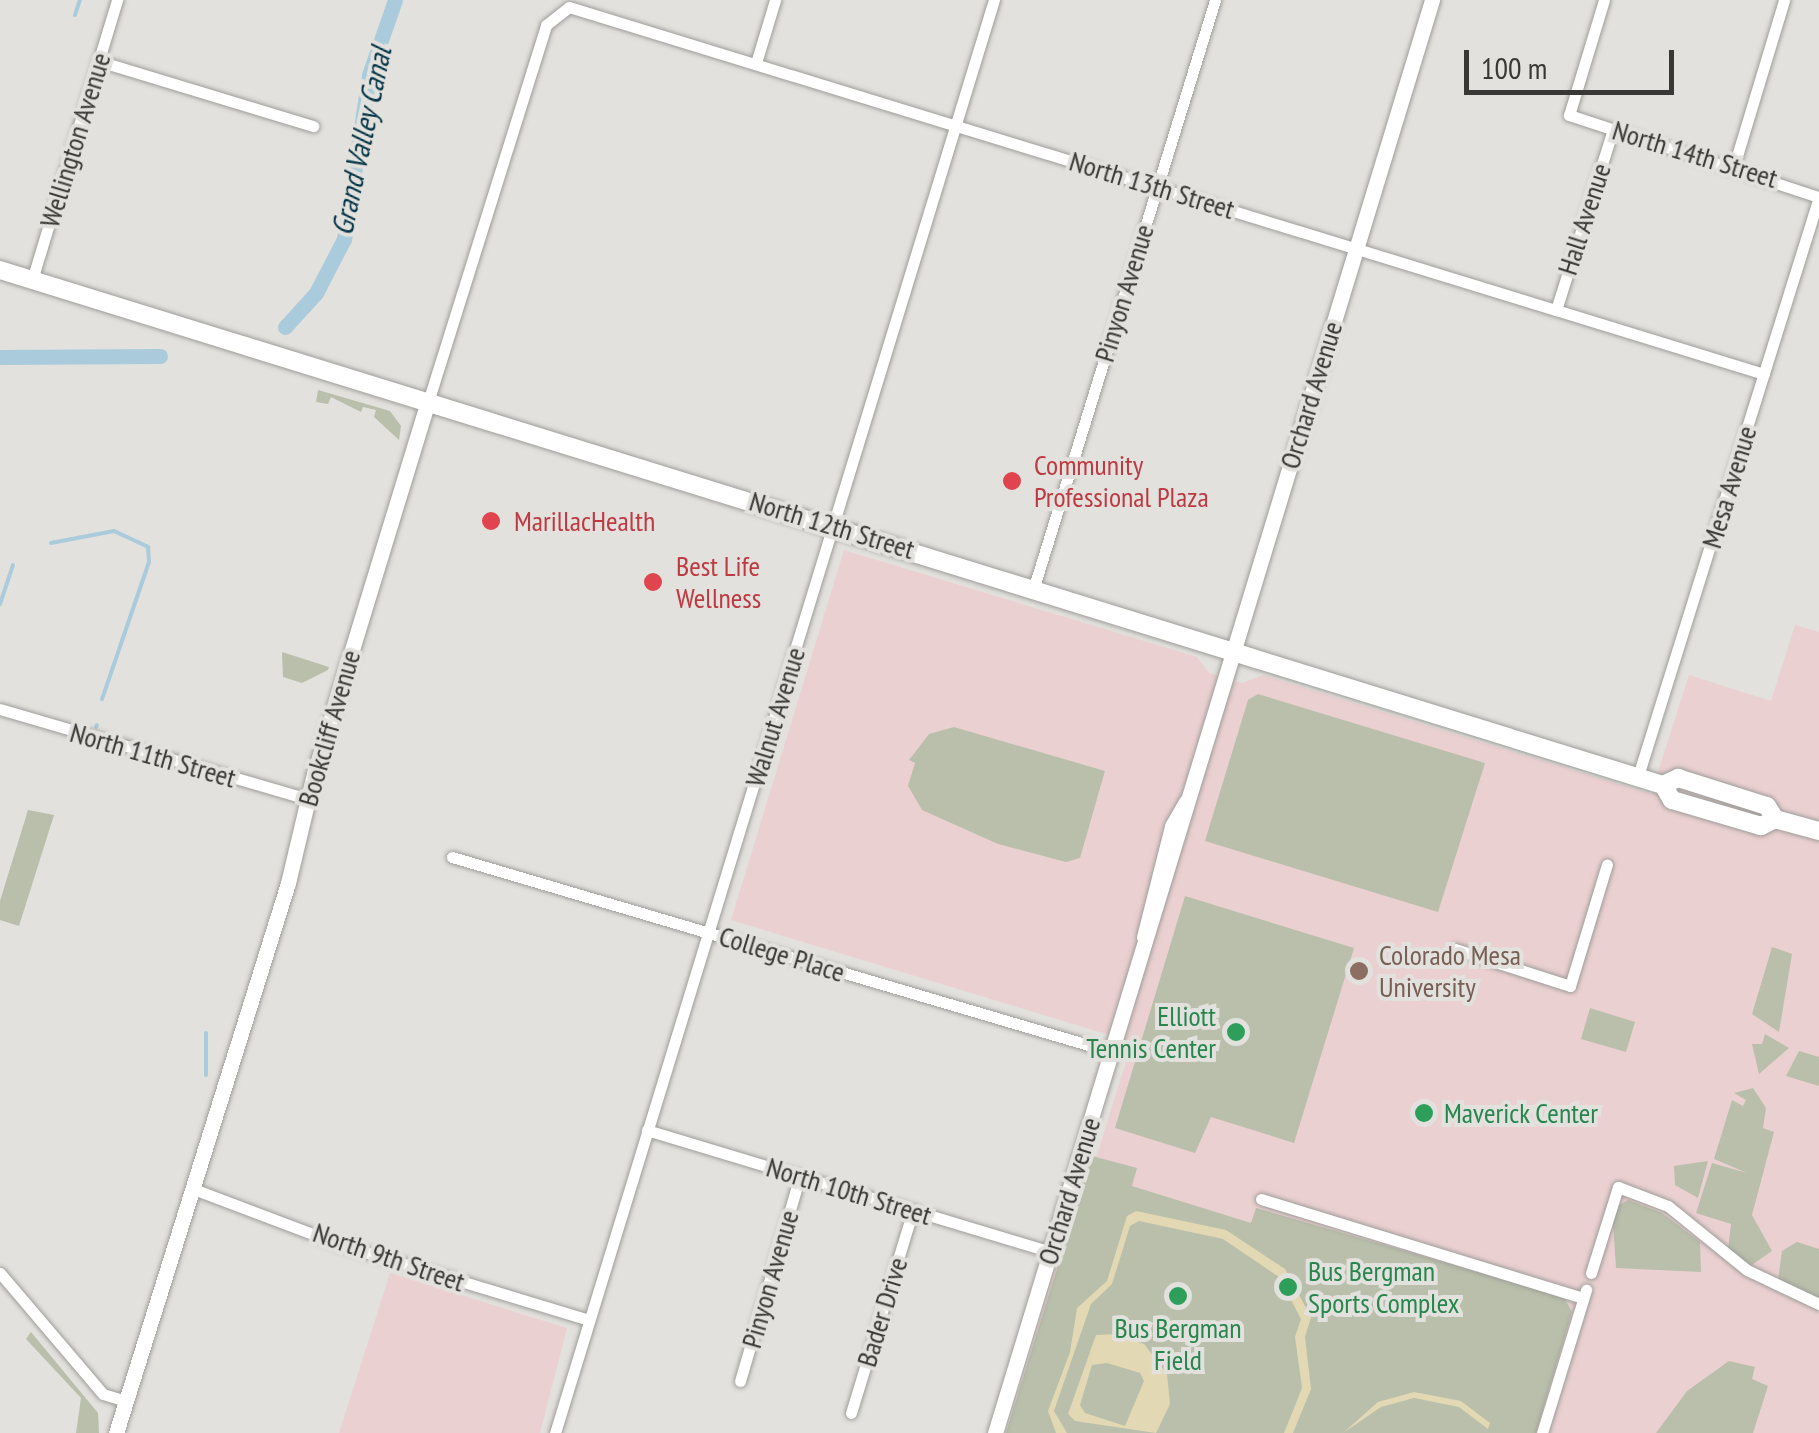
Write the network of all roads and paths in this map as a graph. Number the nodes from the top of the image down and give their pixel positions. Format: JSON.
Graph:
{"nodes":[{"id":1,"x":117,"y":0,"type":"edge"},
{"id":2,"x":775,"y":0,"type":"edge"},
{"id":3,"x":994,"y":0,"type":"edge"},
{"id":4,"x":1215,"y":0,"type":"edge"},
{"id":5,"x":1432,"y":0,"type":"edge"},
{"id":6,"x":1604,"y":0,"type":"edge"},
{"id":7,"x":1784,"y":0,"type":"edge"},
{"id":8,"x":546,"y":25,"type":"joint"},
{"id":9,"x":99,"y":61,"type":"junction"},
{"id":10,"x":756,"y":63,"type":"junction"},
{"id":11,"x":956,"y":124,"type":"junction"},
{"id":12,"x":313,"y":126,"type":"dead end"},
{"id":13,"x":1613,"y":129,"type":"junction"},
{"id":14,"x":1734,"y":166,"type":"junction"},
{"id":15,"x":1157,"y":187,"type":"junction"},
{"id":16,"x":1819,"y":197,"type":"edge"},
{"id":17,"x":1356,"y":248,"type":"junction"},
{"id":18,"x":0,"y":270,"type":"edge"},
{"id":19,"x":32,"y":280,"type":"junction"},
{"id":20,"x":1556,"y":310,"type":"junction"},
{"id":21,"x":1764,"y":374,"type":"junction"},
{"id":22,"x":428,"y":402,"type":"junction"},
{"id":23,"x":834,"y":526,"type":"junction"},
{"id":24,"x":1034,"y":587,"type":"junction"},
{"id":25,"x":1236,"y":649,"type":"junction"},
{"id":26,"x":0,"y":708,"type":"edge"},
{"id":27,"x":1638,"y":776,"type":"junction"},
{"id":28,"x":307,"y":799,"type":"junction"},
{"id":29,"x":1819,"y":831,"type":"edge"},
{"id":30,"x":452,"y":856,"type":"dead end"},
{"id":31,"x":1607,"y":864,"type":"dead end"},
{"id":32,"x":709,"y":932,"type":"junction"},
{"id":33,"x":1455,"y":949,"type":"dead end"},
{"id":34,"x":1112,"y":1052,"type":"junction"},
{"id":35,"x":648,"y":1130,"type":"junction"},
{"id":36,"x":800,"y":1176,"type":"junction"},
{"id":37,"x":191,"y":1188,"type":"junction"},
{"id":38,"x":1261,"y":1199,"type":"dead end"},
{"id":39,"x":913,"y":1210,"type":"junction"},
{"id":40,"x":1050,"y":1252,"type":"junction"},
{"id":41,"x":0,"y":1273,"type":"edge"},
{"id":42,"x":1591,"y":1274,"type":"dead end"},
{"id":43,"x":1819,"y":1304,"type":"edge"},
{"id":44,"x":590,"y":1320,"type":"junction"},
{"id":45,"x":740,"y":1381,"type":"dead end"},
{"id":46,"x":126,"y":1401,"type":"junction"},
{"id":47,"x":851,"y":1413,"type":"dead end"},
{"id":48,"x":116,"y":1433,"type":"edge"},
{"id":49,"x":556,"y":1433,"type":"edge"},
{"id":50,"x":995,"y":1433,"type":"edge"},
{"id":51,"x":1542,"y":1433,"type":"edge"}],
"edges":[{"from":1,"to":9,"type":"street","name":"Wellington Avenue"},
{"from":2,"to":10,"type":"street"},
{"from":3,"to":11,"type":"street","name":"Walnut Avenue"},
{"from":4,"to":15,"type":"street","name":"Pinyon Avenue"},
{"from":5,"to":17,"type":"street","name":"Orchard Avenue"},
{"from":6,"to":13,"type":"street","name":"North 14th Street"},
{"from":7,"to":14,"type":"street"},
{"from":8,"to":10,"type":"street","name":"North 13th Street"},
{"from":8,"to":22,"type":"street","name":"Bookcliff Avenue"},
{"from":9,"to":12,"type":"street"},
{"from":9,"to":19,"type":"street","name":"Wellington Avenue"},
{"from":10,"to":11,"type":"street","name":"North 13th Street"},
{"from":11,"to":15,"type":"street","name":"North 13th Street"},
{"from":11,"to":23,"type":"street","name":"Walnut Avenue"},
{"from":13,"to":14,"type":"street","name":"North 14th Street"},
{"from":13,"to":20,"type":"street","name":"Hall Avenue"},
{"from":14,"to":16,"type":"street","name":"North 14th Street"},
{"from":15,"to":17,"type":"street","name":"North 13th Street"},
{"from":15,"to":24,"type":"street","name":"Pinyon Avenue"},
{"from":16,"to":21,"type":"street","name":"Mesa Avenue"},
{"from":17,"to":20,"type":"street","name":"North 13th Street"},
{"from":17,"to":25,"type":"street","name":"Orchard Avenue"},
{"from":18,"to":19,"type":"main road","name":"North 12th Street"},
{"from":19,"to":22,"type":"main road","name":"North 12th Street"},
{"from":20,"to":21,"type":"street","name":"North 13th Street"},
{"from":21,"to":27,"type":"street","name":"Mesa Avenue"},
{"from":22,"to":23,"type":"main road","name":"North 12th Street"},
{"from":22,"to":28,"type":"street","name":"Bookcliff Avenue"},
{"from":23,"to":24,"type":"main road","name":"North 12th Street"},
{"from":23,"to":32,"type":"street","name":"Walnut Avenue"},
{"from":24,"to":25,"type":"main road","name":"North 12th Street"},
{"from":25,"to":27,"type":"main road","name":"North 12th Street"},
{"from":25,"to":34,"type":"street","name":"Orchard Avenue"},
{"from":26,"to":28,"type":"street","name":"North 11th Street"},
{"from":27,"to":29,"type":"main road","name":"North 12th Street"},
{"from":28,"to":37,"type":"street","name":"Bookcliff Avenue"},
{"from":30,"to":32,"type":"street","name":"College Place"},
{"from":31,"to":33,"type":"street"},
{"from":32,"to":34,"type":"street","name":"College Place"},
{"from":32,"to":35,"type":"street","name":"Walnut Avenue"},
{"from":34,"to":40,"type":"street","name":"Orchard Avenue"},
{"from":35,"to":36,"type":"street","name":"North 10th Street"},
{"from":35,"to":44,"type":"street","name":"Walnut Avenue"},
{"from":36,"to":39,"type":"street","name":"North 10th Street"},
{"from":36,"to":45,"type":"street","name":"Pinyon Avenue"},
{"from":37,"to":44,"type":"street","name":"North 9th Street"},
{"from":37,"to":46,"type":"street","name":"Bookcliff Avenue"},
{"from":38,"to":51,"type":"street"},
{"from":39,"to":40,"type":"street","name":"North 10th Street"},
{"from":39,"to":47,"type":"street","name":"Bader Drive"},
{"from":40,"to":50,"type":"street","name":"Orchard Avenue"},
{"from":41,"to":46,"type":"street"},
{"from":42,"to":43,"type":"street"},
{"from":44,"to":49,"type":"street","name":"Walnut Avenue"},
{"from":46,"to":48,"type":"street","name":"Bookcliff Avenue"}]}
